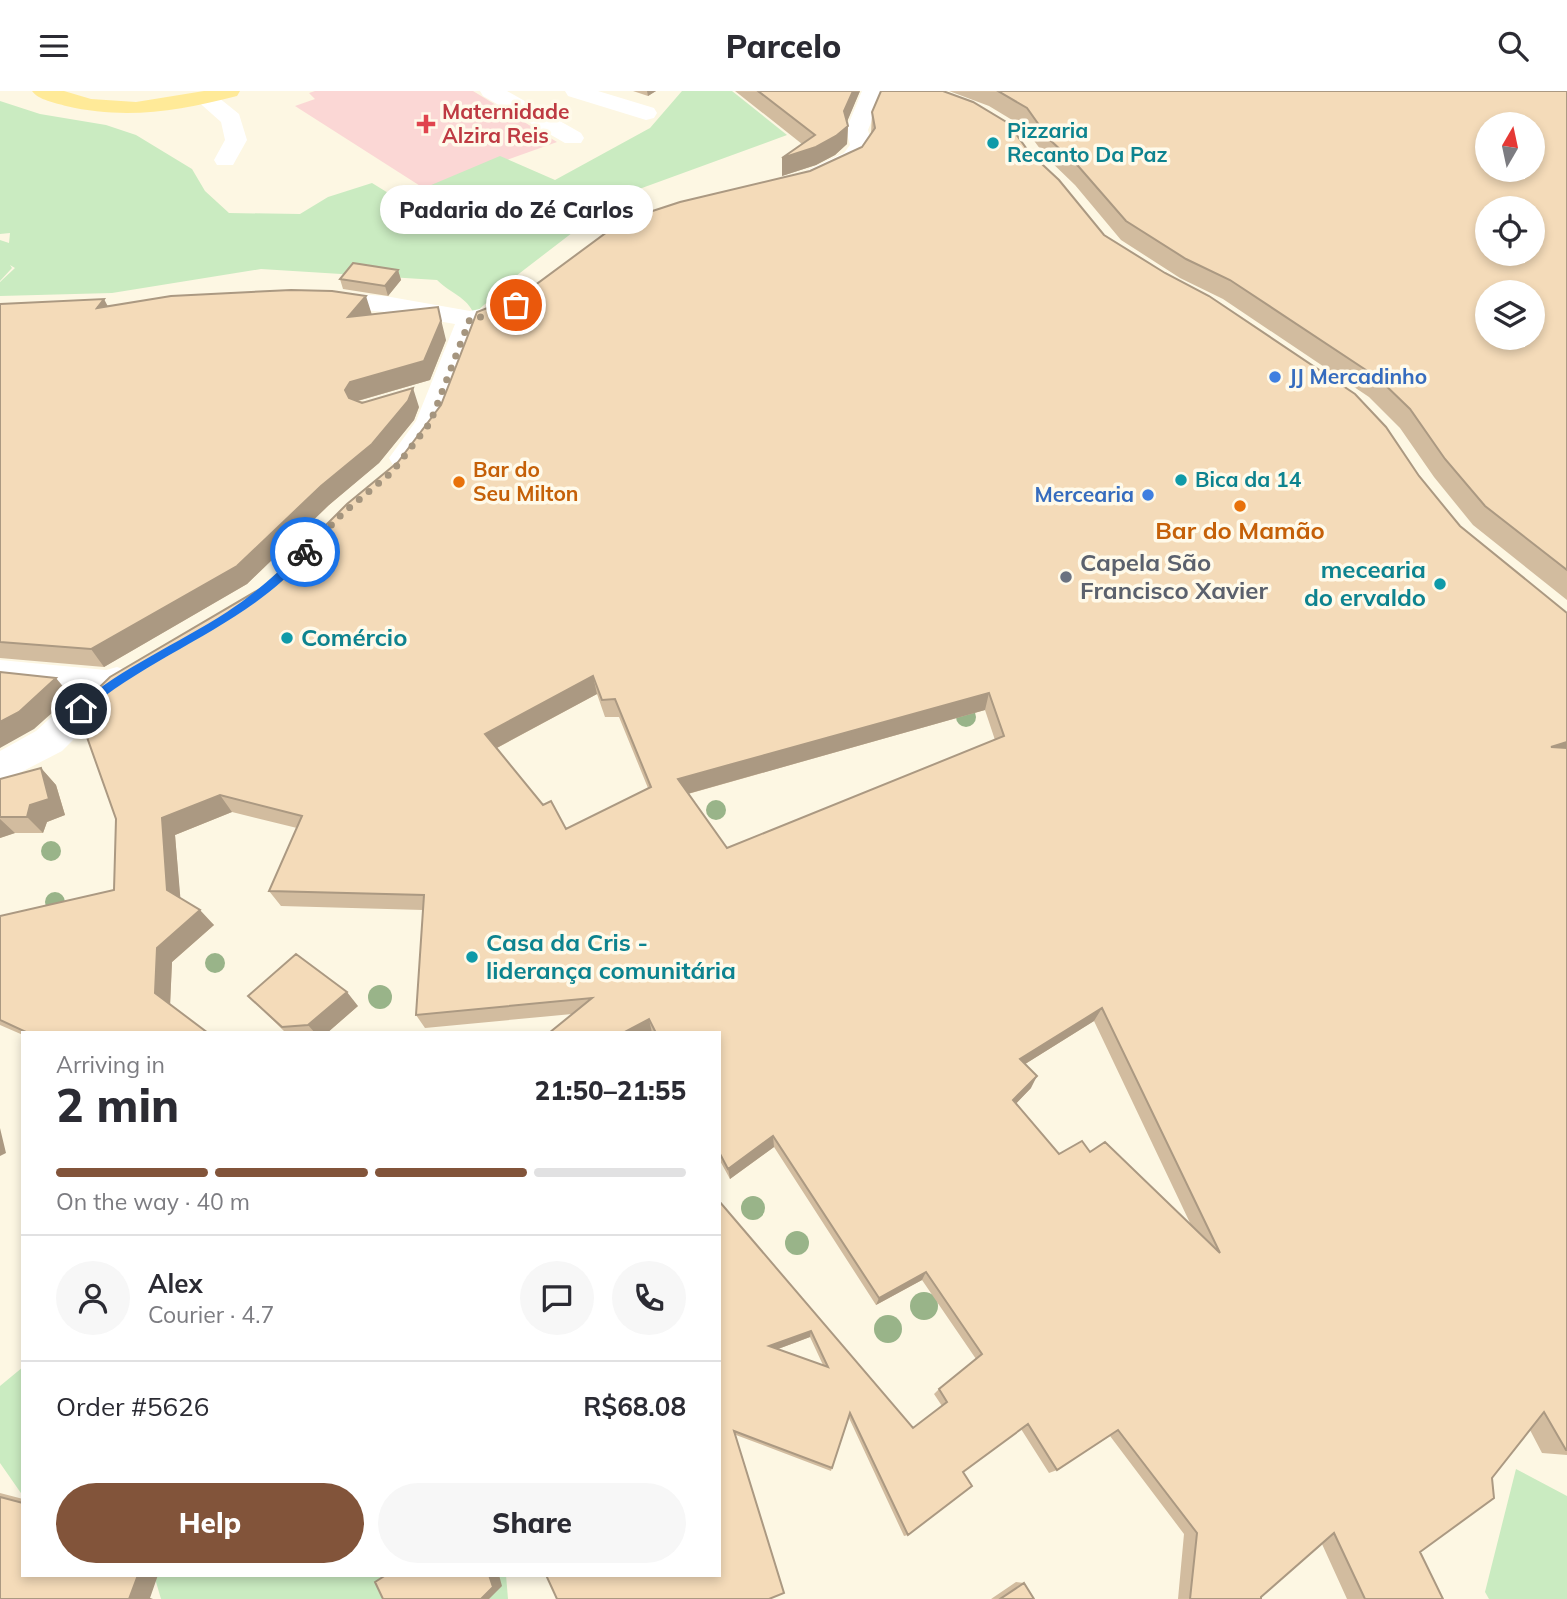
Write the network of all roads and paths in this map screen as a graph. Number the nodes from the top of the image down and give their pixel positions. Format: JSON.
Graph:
{"nodes":[{"id":1,"x":43,"y":91,"type":"edge"},
{"id":2,"x":229,"y":91,"type":"edge"},
{"id":3,"x":491,"y":91,"type":"edge"},
{"id":4,"x":576,"y":91,"type":"edge"},
{"id":5,"x":873,"y":91,"type":"edge"},
{"id":6,"x":205,"y":98,"type":"junction"},
{"id":7,"x":646,"y":113,"type":"dead end"},
{"id":8,"x":573,"y":138,"type":"dead end"},
{"id":9,"x":225,"y":160,"type":"dead end"},
{"id":10,"x":789,"y":184,"type":"edge"},
{"id":11,"x":544,"y":285,"type":"edge"},
{"id":12,"x":298,"y":298,"type":"edge"},
{"id":13,"x":470,"y":319,"type":"junction"},
{"id":14,"x":442,"y":388,"type":"junction"},
{"id":15,"x":407,"y":399,"type":"edge"},
{"id":16,"x":384,"y":479,"type":"edge"},
{"id":17,"x":141,"y":666,"type":"edge"},
{"id":18,"x":0,"y":673,"type":"edge"},
{"id":19,"x":110,"y":684,"type":"junction"},
{"id":20,"x":0,"y":768,"type":"edge"}],
"edges":[{"from":1,"to":6,"type":"main road"},
{"from":2,"to":6,"type":"main road"},
{"from":3,"to":8,"type":"street"},
{"from":4,"to":7,"type":"street"},
{"from":5,"to":10,"type":"street"},
{"from":6,"to":9,"type":"street"},
{"from":11,"to":13,"type":"street"},
{"from":12,"to":13,"type":"street"},
{"from":13,"to":14,"type":"street"},
{"from":14,"to":15,"type":"street"},
{"from":14,"to":16,"type":"street"},
{"from":17,"to":19,"type":"street"},
{"from":18,"to":19,"type":"street"},
{"from":19,"to":20,"type":"street"}]}
